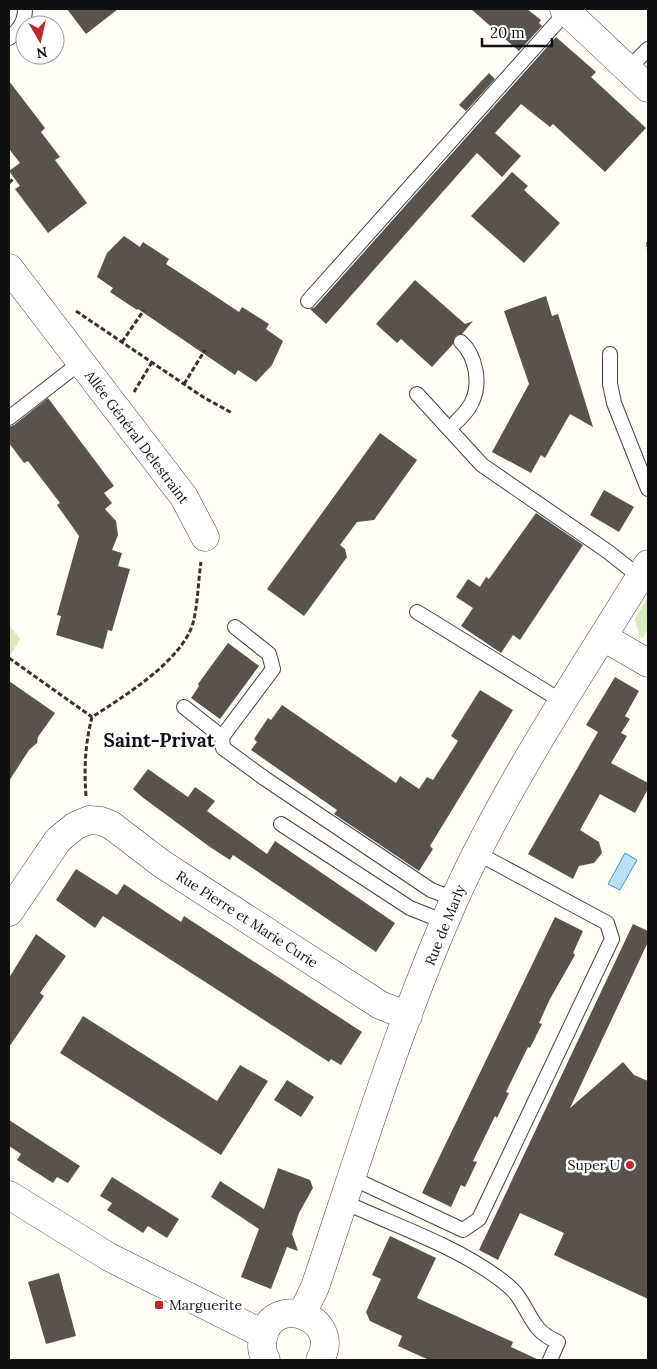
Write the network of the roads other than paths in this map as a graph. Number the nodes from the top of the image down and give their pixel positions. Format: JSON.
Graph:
{"nodes":[{"id":1,"x":25,"y":9,"type":"edge"},
{"id":2,"x":566,"y":10,"type":"edge"},
{"id":3,"x":9,"y":38,"type":"edge"},
{"id":4,"x":648,"y":50,"type":"edge"},
{"id":5,"x":628,"y":69,"type":"junction"},
{"id":6,"x":648,"y":88,"type":"edge"},
{"id":7,"x":9,"y":268,"type":"edge"},
{"id":8,"x":308,"y":301,"type":"dead end"},
{"id":9,"x":461,"y":342,"type":"dead end"},
{"id":10,"x":610,"y":354,"type":"dead end"},
{"id":11,"x":81,"y":362,"type":"junction"},
{"id":12,"x":417,"y":394,"type":"dead end"},
{"id":13,"x":9,"y":418,"type":"edge"},
{"id":14,"x":449,"y":429,"type":"junction"},
{"id":15,"x":648,"y":490,"type":"edge"},
{"id":16,"x":205,"y":537,"type":"road end"},
{"id":17,"x":644,"y":570,"type":"edge"},
{"id":18,"x":417,"y":612,"type":"dead end"},
{"id":19,"x":235,"y":627,"type":"dead end"},
{"id":20,"x":603,"y":637,"type":"junction"},
{"id":21,"x":648,"y":663,"type":"edge"},
{"id":22,"x":563,"y":702,"type":"junction"},
{"id":23,"x":184,"y":707,"type":"dead end"},
{"id":24,"x":222,"y":737,"type":"junction"},
{"id":25,"x":281,"y":824,"type":"dead end"},
{"id":26,"x":477,"y":853,"type":"junction"},
{"id":27,"x":450,"y":911,"type":"junction"},
{"id":28,"x":9,"y":912,"type":"edge"},
{"id":29,"x":408,"y":1016,"type":"junction"},
{"id":30,"x":348,"y":1190,"type":"junction"},
{"id":31,"x":9,"y":1195,"type":"edge"},
{"id":32,"x":302,"y":1314,"type":"junction"},
{"id":33,"x":263,"y":1334,"type":"junction"},
{"id":34,"x":266,"y":1360,"type":"edge"},
{"id":35,"x":322,"y":1360,"type":"edge"},
{"id":36,"x":550,"y":1360,"type":"edge"}],
"edges":[{"from":1,"to":3,"type":"lane"},
{"from":2,"to":5,"type":"street"},
{"from":2,"to":8,"type":"lane"},
{"from":4,"to":5,"type":"lane"},
{"from":5,"to":6,"type":"street"},
{"from":7,"to":11,"type":"street","name":"Allée Général Delestraint"},
{"from":9,"to":14,"type":"lane"},
{"from":10,"to":15,"type":"lane"},
{"from":11,"to":13,"type":"lane"},
{"from":11,"to":16,"type":"street","name":"Allée Général Delestraint"},
{"from":12,"to":14,"type":"lane"},
{"from":14,"to":17,"type":"lane"},
{"from":17,"to":20,"type":"street","name":"Rue de Marly"},
{"from":18,"to":22,"type":"lane"},
{"from":19,"to":24,"type":"lane"},
{"from":20,"to":21,"type":"street"},
{"from":20,"to":22,"type":"street","name":"Rue de Marly"},
{"from":22,"to":26,"type":"street","name":"Rue de Marly"},
{"from":23,"to":24,"type":"lane"},
{"from":24,"to":27,"type":"lane"},
{"from":25,"to":27,"type":"lane"},
{"from":26,"to":27,"type":"street","name":"Rue de Marly"},
{"from":26,"to":30,"type":"lane"},
{"from":27,"to":29,"type":"street","name":"Rue de Marly"},
{"from":28,"to":29,"type":"street","name":"Rue Pierre et Marie Curie"},
{"from":29,"to":30,"type":"street","name":"Rue de Marly"},
{"from":30,"to":32,"type":"street","name":"Rue de Marly"},
{"from":30,"to":36,"type":"lane"},
{"from":31,"to":33,"type":"street"},
{"from":32,"to":33,"type":"street"},
{"from":32,"to":35,"type":"street"},
{"from":33,"to":34,"type":"street"}]}
